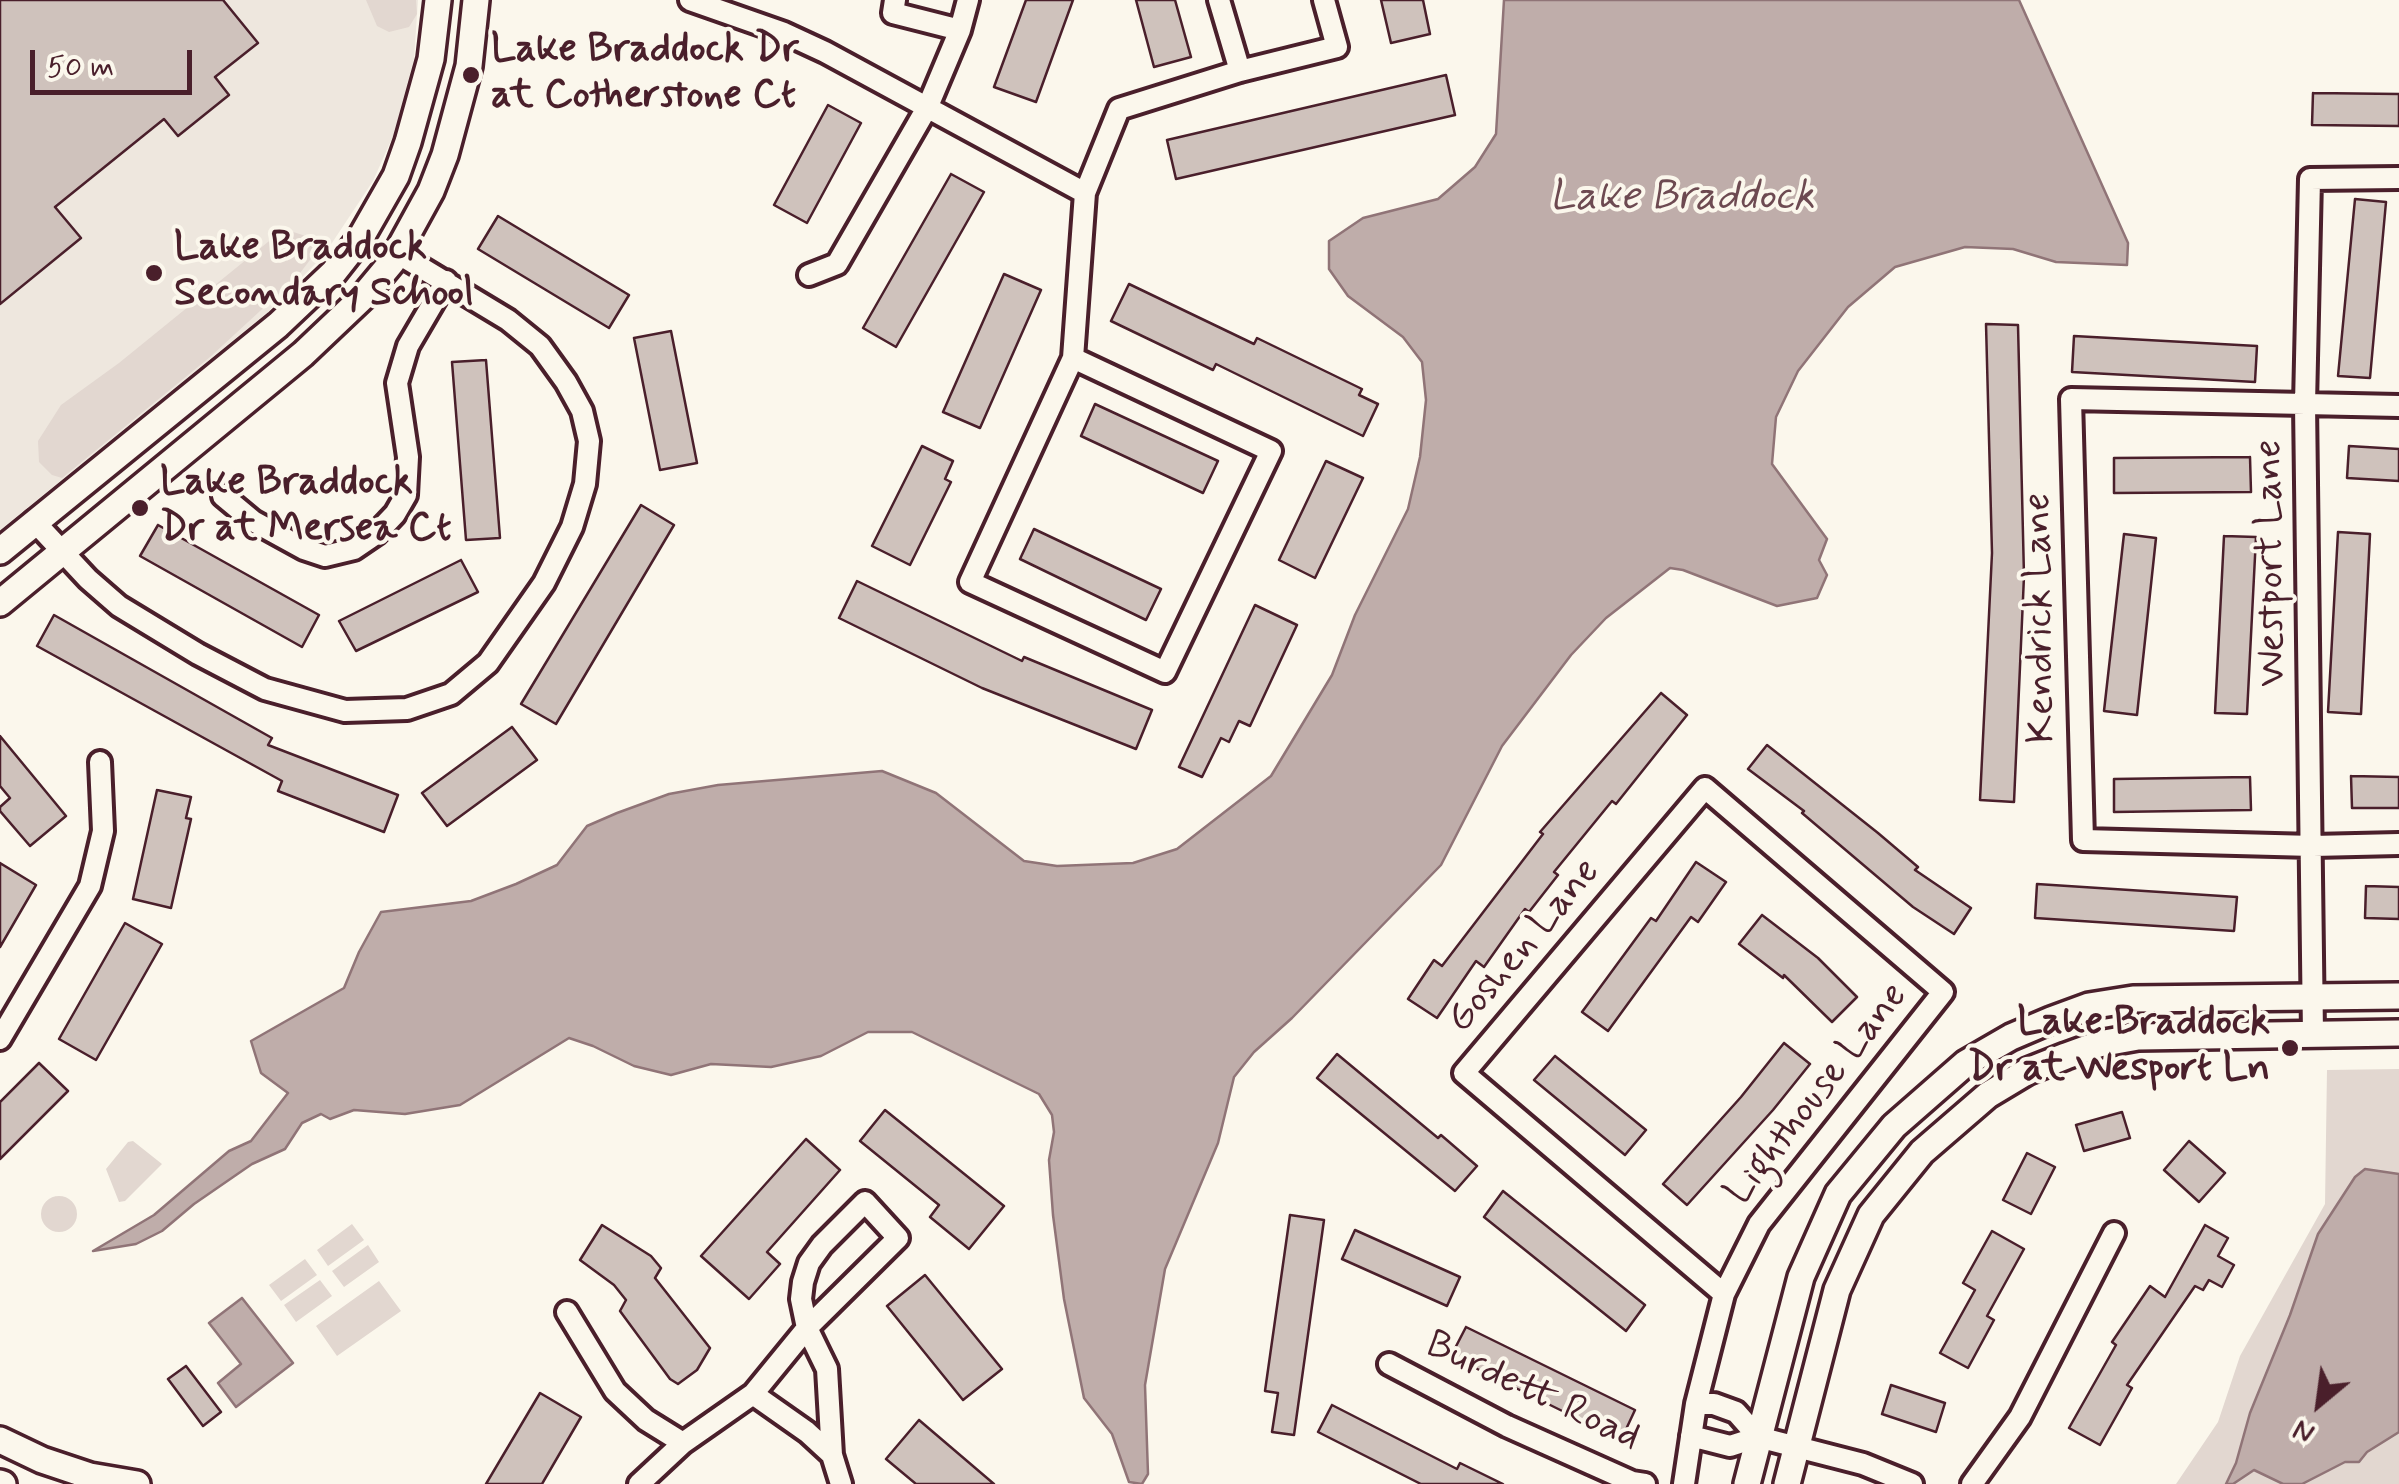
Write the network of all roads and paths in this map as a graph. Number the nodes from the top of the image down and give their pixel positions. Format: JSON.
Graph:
{"nodes":[{"id":1,"x":438,"y":0,"type":"edge"},
{"id":2,"x":476,"y":0,"type":"edge"},
{"id":3,"x":690,"y":0,"type":"edge"},
{"id":4,"x":895,"y":0,"type":"edge"},
{"id":5,"x":968,"y":0,"type":"edge"},
{"id":6,"x":1219,"y":0,"type":"edge"},
{"id":7,"x":1324,"y":0,"type":"edge"},
{"id":8,"x":960,"y":30,"type":"junction"},
{"id":9,"x":1240,"y":71,"type":"junction"},
{"id":10,"x":928,"y":106,"type":"junction"},
{"id":11,"x":2399,"y":178,"type":"edge"},
{"id":12,"x":1085,"y":192,"type":"junction"},
{"id":13,"x":397,"y":252,"type":"junction"},
{"id":14,"x":809,"y":275,"type":"dead end"},
{"id":15,"x":446,"y":281,"type":"junction"},
{"id":16,"x":1072,"y":358,"type":"junction"},
{"id":17,"x":2305,"y":404,"type":"junction"},
{"id":18,"x":2399,"y":406,"type":"edge"},
{"id":19,"x":223,"y":496,"type":"dead end"},
{"id":20,"x":34,"y":521,"type":"junction"},
{"id":21,"x":0,"y":551,"type":"edge"},
{"id":22,"x":63,"y":552,"type":"junction"},
{"id":23,"x":0,"y":604,"type":"edge"},
{"id":24,"x":100,"y":762,"type":"dead end"},
{"id":25,"x":1705,"y":788,"type":"joint"},
{"id":26,"x":2399,"y":844,"type":"edge"},
{"id":27,"x":2313,"y":846,"type":"junction"},
{"id":28,"x":2399,"y":996,"type":"edge"},
{"id":29,"x":2313,"y":997,"type":"junction"},
{"id":30,"x":2399,"y":1033,"type":"edge"},
{"id":31,"x":2313,"y":1034,"type":"junction"},
{"id":32,"x":0,"y":1039,"type":"edge"},
{"id":33,"x":2114,"y":1233,"type":"dead end"},
{"id":34,"x":1724,"y":1294,"type":"junction"},
{"id":35,"x":567,"y":1312,"type":"dead end"},
{"id":36,"x":807,"y":1328,"type":"junction"},
{"id":37,"x":1389,"y":1364,"type":"dead end"},
{"id":38,"x":754,"y":1394,"type":"junction"},
{"id":39,"x":1696,"y":1404,"type":"junction"},
{"id":40,"x":1691,"y":1436,"type":"junction"},
{"id":41,"x":1758,"y":1437,"type":"junction"},
{"id":42,"x":0,"y":1440,"type":"edge"},
{"id":43,"x":683,"y":1443,"type":"junction"},
{"id":44,"x":1796,"y":1446,"type":"junction"},
{"id":45,"x":832,"y":1456,"type":"junction"},
{"id":46,"x":89,"y":1480,"type":"edge"},
{"id":47,"x":137,"y":1484,"type":"edge"},
{"id":48,"x":639,"y":1484,"type":"edge"},
{"id":49,"x":841,"y":1484,"type":"edge"},
{"id":50,"x":1644,"y":1484,"type":"edge"},
{"id":51,"x":1684,"y":1484,"type":"edge"},
{"id":52,"x":1747,"y":1484,"type":"edge"},
{"id":53,"x":1787,"y":1484,"type":"edge"},
{"id":54,"x":1912,"y":1484,"type":"edge"},
{"id":55,"x":1972,"y":1484,"type":"edge"}],
"edges":[{"from":1,"to":20,"type":"street"},
{"from":2,"to":13,"type":"street"},
{"from":3,"to":10,"type":"street"},
{"from":4,"to":8,"type":"street"},
{"from":5,"to":8,"type":"street"},
{"from":6,"to":9,"type":"street"},
{"from":7,"to":9,"type":"street"},
{"from":8,"to":10,"type":"street"},
{"from":9,"to":12,"type":"street"},
{"from":10,"to":12,"type":"street"},
{"from":10,"to":14,"type":"street"},
{"from":11,"to":17,"type":"street","name":"Westport Lane"},
{"from":12,"to":16,"type":"street"},
{"from":13,"to":15,"type":"street"},
{"from":13,"to":22,"type":"street"},
{"from":15,"to":19,"type":"street"},
{"from":15,"to":22,"type":"street"},
{"from":16,"to":16,"type":"street"},
{"from":17,"to":18,"type":"street"},
{"from":17,"to":27,"type":"street","name":"Westport Lane"},
{"from":17,"to":27,"type":"street","name":"Kendrick Lane"},
{"from":20,"to":21,"type":"street"},
{"from":20,"to":22,"type":"street"},
{"from":22,"to":23,"type":"street"},
{"from":24,"to":32,"type":"street"},
{"from":25,"to":34,"type":"street","name":"Lighthouse Lane"},
{"from":25,"to":34,"type":"street","name":"Goshen Lane"},
{"from":26,"to":27,"type":"street"},
{"from":27,"to":29,"type":"street","name":"Westport Lane"},
{"from":28,"to":29,"type":"street"},
{"from":29,"to":31,"type":"street","name":"Westport Lane"},
{"from":29,"to":41,"type":"street"},
{"from":30,"to":31,"type":"street"},
{"from":31,"to":44,"type":"street"},
{"from":33,"to":55,"type":"street"},
{"from":34,"to":39,"type":"street","name":"Lighthouse Lane"},
{"from":35,"to":43,"type":"street"},
{"from":36,"to":36,"type":"street"},
{"from":36,"to":38,"type":"street"},
{"from":36,"to":45,"type":"street"},
{"from":37,"to":50,"type":"street","name":"Burdett Road"},
{"from":38,"to":43,"type":"street"},
{"from":38,"to":45,"type":"street"},
{"from":39,"to":40,"type":"street","name":"Lighthouse Lane"},
{"from":39,"to":41,"type":"street"},
{"from":40,"to":41,"type":"street"},
{"from":40,"to":51,"type":"street","name":"Lighthouse Lane"},
{"from":41,"to":44,"type":"street"},
{"from":41,"to":52,"type":"street"},
{"from":42,"to":46,"type":"street"},
{"from":43,"to":48,"type":"street"},
{"from":44,"to":53,"type":"street"},
{"from":44,"to":54,"type":"street"},
{"from":45,"to":49,"type":"street"},
{"from":46,"to":47,"type":"street"}]}
